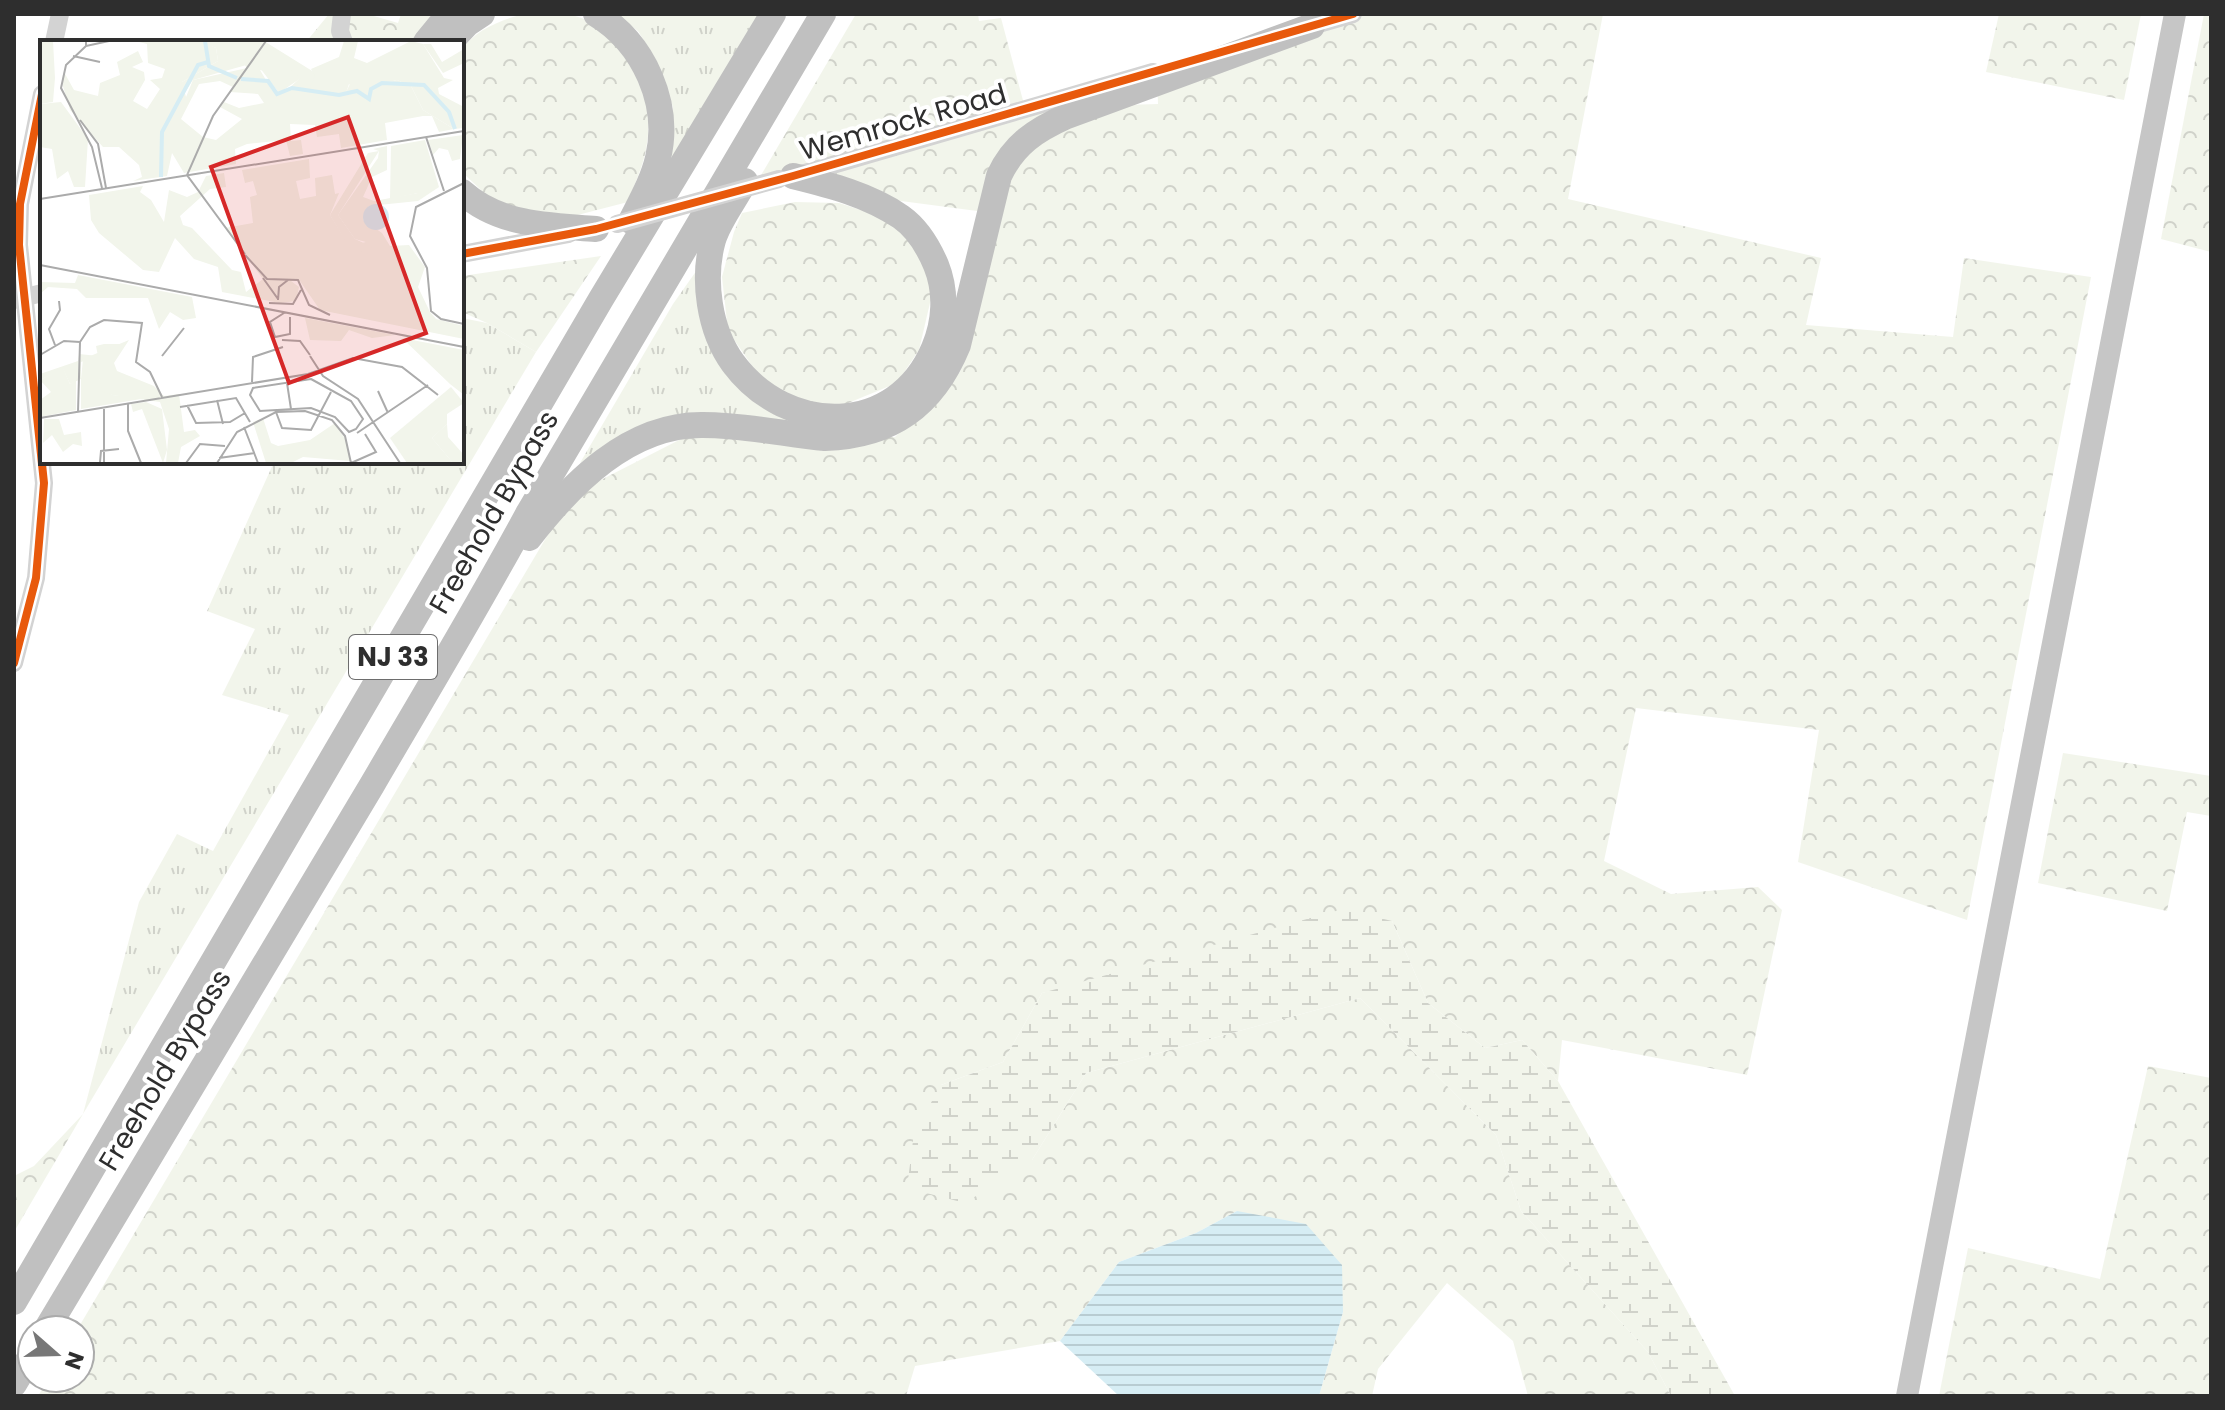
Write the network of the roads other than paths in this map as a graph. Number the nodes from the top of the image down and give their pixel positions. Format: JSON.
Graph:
{"nodes":[{"id":1,"x":60,"y":14,"type":"edge"},
{"id":2,"x":342,"y":14,"type":"edge"},
{"id":3,"x":449,"y":14,"type":"edge"},
{"id":4,"x":482,"y":14,"type":"edge"},
{"id":5,"x":596,"y":14,"type":"edge"},
{"id":6,"x":773,"y":14,"type":"edge"},
{"id":7,"x":826,"y":14,"type":"edge"},
{"id":8,"x":1353,"y":14,"type":"edge"},
{"id":9,"x":2175,"y":14,"type":"edge"},
{"id":10,"x":1312,"y":26,"type":"junction"},
{"id":11,"x":54,"y":40,"type":"edge"},
{"id":12,"x":343,"y":40,"type":"edge"},
{"id":13,"x":428,"y":40,"type":"edge"},
{"id":14,"x":452,"y":40,"type":"edge"},
{"id":15,"x":40,"y":104,"type":"edge"},
{"id":16,"x":786,"y":178,"type":"junction"},
{"id":17,"x":464,"y":194,"type":"edge"},
{"id":18,"x":607,"y":226,"type":"junction"},
{"id":19,"x":464,"y":254,"type":"edge"},
{"id":20,"x":26,"y":297,"type":"edge"},
{"id":21,"x":40,"y":442,"type":"edge"},
{"id":22,"x":42,"y":464,"type":"edge"},
{"id":23,"x":471,"y":523,"type":"junction"},
{"id":24,"x":487,"y":590,"type":"junction"},
{"id":25,"x":14,"y":663,"type":"edge"},
{"id":26,"x":14,"y":1302,"type":"edge"},
{"id":27,"x":55,"y":1314,"type":"edge"},
{"id":28,"x":1907,"y":1396,"type":"edge"}],
"edges":[{"from":1,"to":11,"type":"street"},
{"from":2,"to":12,"type":"street"},
{"from":3,"to":13,"type":"highway"},
{"from":4,"to":14,"type":"highway"},
{"from":5,"to":23,"type":"highway"},
{"from":6,"to":23,"type":"highway","name":"Freehold Bypass","number":"NJ 33"},
{"from":7,"to":16,"type":"highway"},
{"from":7,"to":24,"type":"highway","name":"Freehold Bypass","number":"NJ 33"},
{"from":8,"to":10,"type":"street","name":"Wemrock Road"},
{"from":9,"to":28,"type":"main road"},
{"from":10,"to":16,"type":"street","name":"Wemrock Road"},
{"from":10,"to":24,"type":"highway"},
{"from":15,"to":20,"type":"street"},
{"from":16,"to":18,"type":"street","name":"Wemrock Road","bridge":true},
{"from":17,"to":18,"type":"highway"},
{"from":18,"to":19,"type":"street","name":"Wemrock Road"},
{"from":20,"to":21,"type":"street"},
{"from":22,"to":25,"type":"street"},
{"from":23,"to":26,"type":"highway","name":"Freehold Bypass","number":"NJ 33"},
{"from":24,"to":27,"type":"highway","name":"Freehold Bypass","number":"NJ 33"}]}
